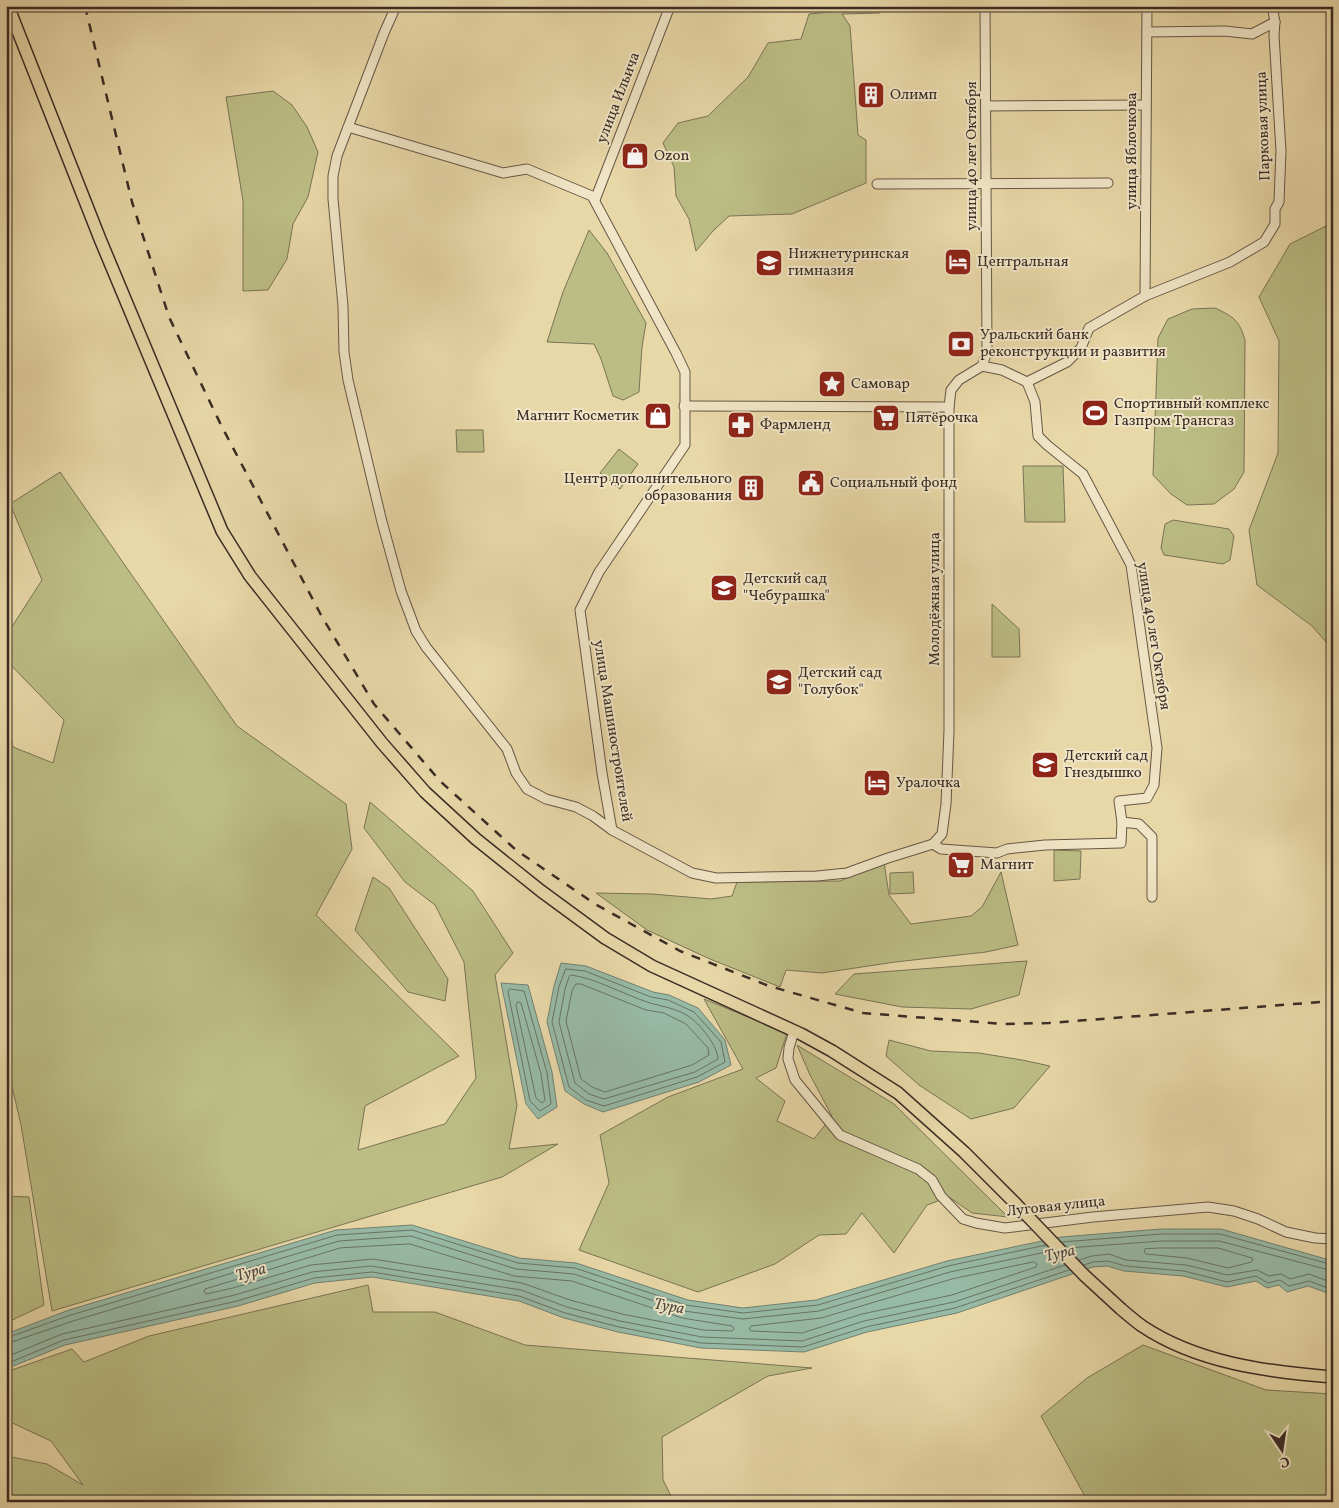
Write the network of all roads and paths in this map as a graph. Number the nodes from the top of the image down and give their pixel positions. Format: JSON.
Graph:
{"nodes":[{"id":1,"x":8,"y":6,"type":"edge"},
{"id":2,"x":396,"y":6,"type":"edge"},
{"id":3,"x":670,"y":6,"type":"edge"},
{"id":4,"x":985,"y":6,"type":"edge"},
{"id":5,"x":1147,"y":6,"type":"edge"},
{"id":6,"x":1272,"y":6,"type":"edge"},
{"id":7,"x":1275,"y":22,"type":"junction"},
{"id":8,"x":1147,"y":32,"type":"junction"},
{"id":9,"x":1146,"y":105,"type":"junction"},
{"id":10,"x":986,"y":106,"type":"junction"},
{"id":11,"x":348,"y":127,"type":"junction"},
{"id":12,"x":1108,"y":183,"type":"dead end"},
{"id":13,"x":877,"y":184,"type":"dead end"},
{"id":14,"x":986,"y":184,"type":"junction"},
{"id":15,"x":595,"y":200,"type":"junction"},
{"id":16,"x":1144,"y":296,"type":"junction"},
{"id":17,"x":982,"y":366,"type":"junction"},
{"id":18,"x":1027,"y":382,"type":"junction"},
{"id":19,"x":684,"y":406,"type":"junction"},
{"id":20,"x":949,"y":407,"type":"junction"},
{"id":21,"x":1122,"y":822,"type":"junction"},
{"id":22,"x":612,"y":830,"type":"junction"},
{"id":23,"x":933,"y":844,"type":"junction"},
{"id":24,"x":1152,"y":897,"type":"dead end"},
{"id":25,"x":794,"y":1031,"type":"junction"},
{"id":26,"x":1333,"y":1239,"type":"edge"},
{"id":27,"x":1333,"y":1377,"type":"edge"}],
"edges":[{"from":1,"to":25,"type":"main road"},
{"from":2,"to":11,"type":"street"},
{"from":3,"to":15,"type":"street","name":"улица Ильича"},
{"from":4,"to":10,"type":"street","name":"улица 40 лет Октября"},
{"from":5,"to":8,"type":"street","name":"улица Яблочкова"},
{"from":6,"to":7,"type":"street","name":"Парковая улица"},
{"from":7,"to":8,"type":"street"},
{"from":7,"to":16,"type":"street","name":"Парковая улица"},
{"from":8,"to":9,"type":"street","name":"улица Яблочкова"},
{"from":9,"to":10,"type":"street"},
{"from":9,"to":16,"type":"street","name":"улица Яблочкова"},
{"from":10,"to":14,"type":"street","name":"улица 40 лет Октября"},
{"from":11,"to":15,"type":"street"},
{"from":11,"to":22,"type":"street"},
{"from":12,"to":14,"type":"street"},
{"from":13,"to":14,"type":"street"},
{"from":14,"to":17,"type":"street","name":"улица 40 лет Октября"},
{"from":15,"to":19,"type":"street","name":"улица Машиностроителей"},
{"from":16,"to":18,"type":"street"},
{"from":17,"to":18,"type":"street"},
{"from":17,"to":20,"type":"street","name":"Молодёжная улица"},
{"from":18,"to":21,"type":"street","name":"улица 40 лет Октября"},
{"from":19,"to":20,"type":"street"},
{"from":19,"to":22,"type":"street","name":"улица Машиностроителей"},
{"from":20,"to":23,"type":"street","name":"Молодёжная улица"},
{"from":21,"to":23,"type":"street"},
{"from":21,"to":24,"type":"street"},
{"from":22,"to":23,"type":"street","name":"улица Машиностроителей"},
{"from":25,"to":26,"type":"street","name":"Луговая улица"},
{"from":25,"to":27,"type":"main road","bridge":true}]}
